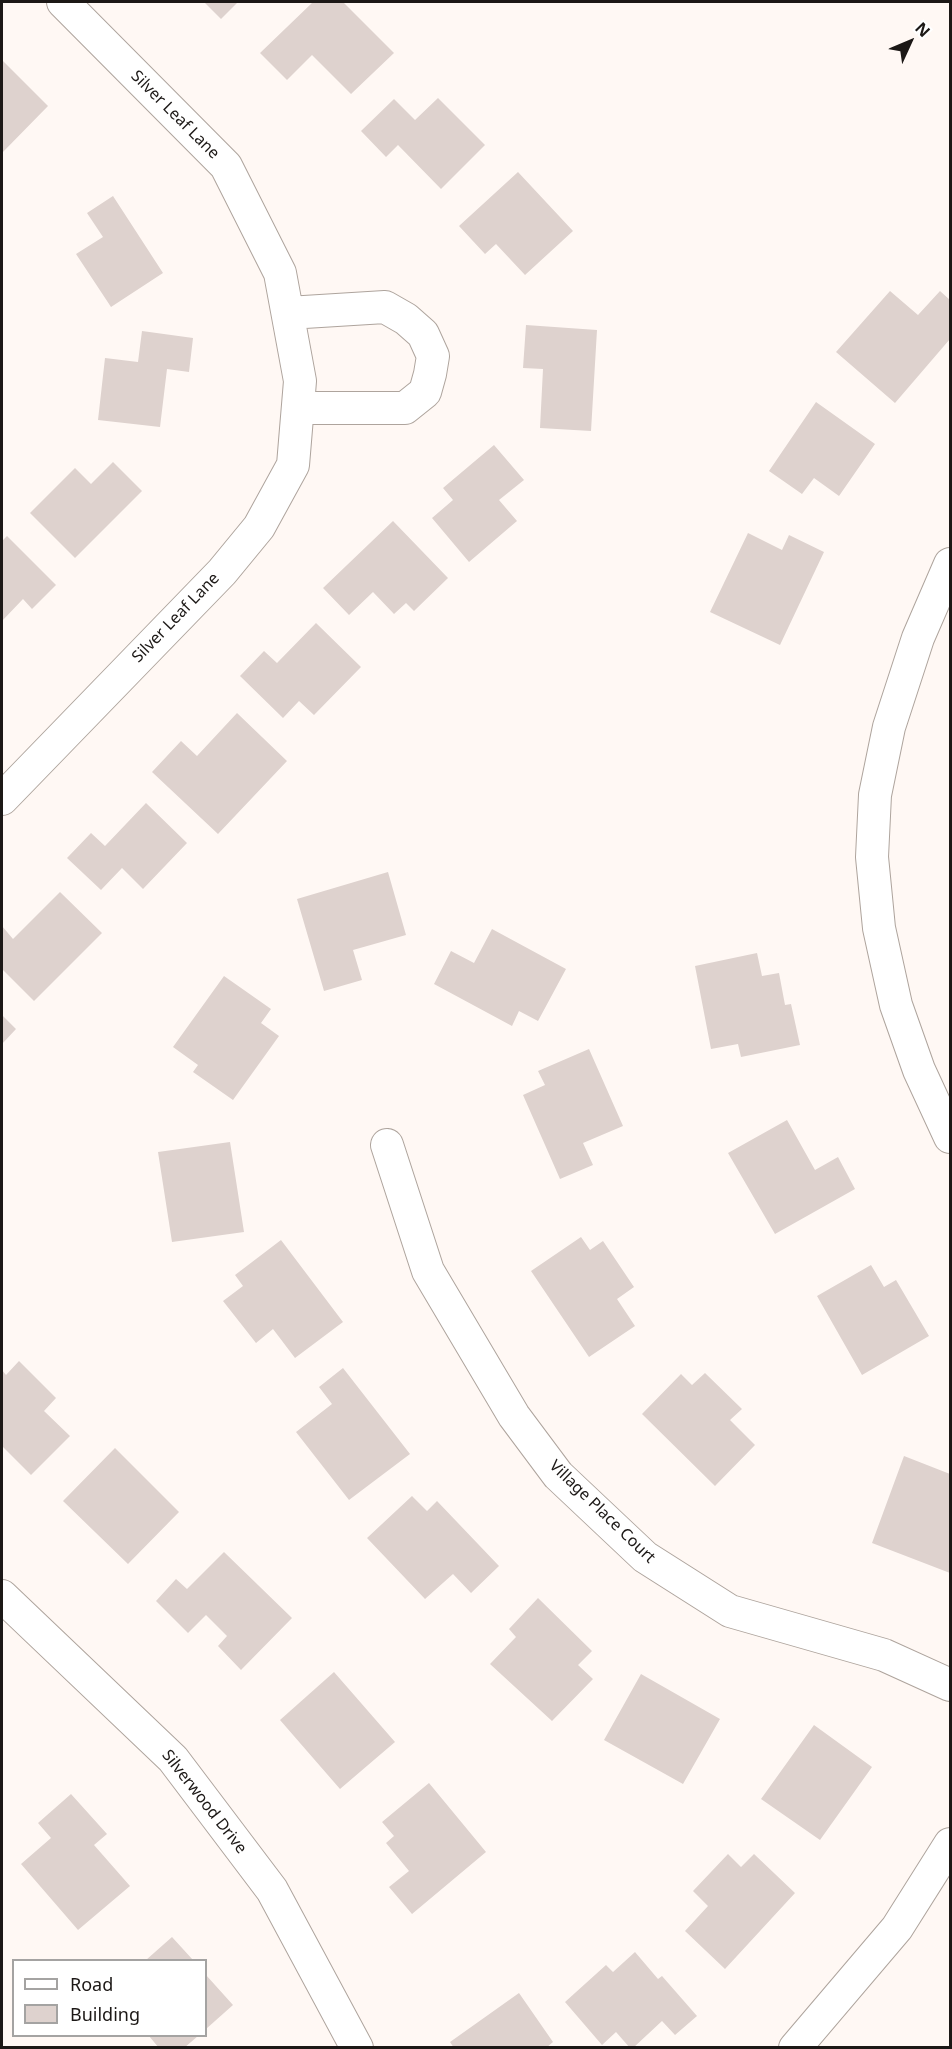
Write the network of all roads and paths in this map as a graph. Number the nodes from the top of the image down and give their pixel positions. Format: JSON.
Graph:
{"nodes":[{"id":1,"x":63,"y":2,"type":"edge"},
{"id":2,"x":288,"y":313,"type":"junction"},
{"id":3,"x":298,"y":408,"type":"junction"},
{"id":4,"x":951,"y":564,"type":"edge"},
{"id":5,"x":2,"y":799,"type":"edge"},
{"id":6,"x":951,"y":1137,"type":"edge"},
{"id":7,"x":387,"y":1146,"type":"dead end"},
{"id":8,"x":2,"y":1596,"type":"edge"},
{"id":9,"x":951,"y":1685,"type":"edge"},
{"id":10,"x":951,"y":1844,"type":"edge"},
{"id":11,"x":357,"y":2048,"type":"edge"},
{"id":12,"x":795,"y":2048,"type":"edge"}],
"edges":[{"from":1,"to":2,"type":"street","name":"Silver Leaf Lane"},
{"from":2,"to":3,"type":"street","name":"Silver Leaf Lane"},
{"from":2,"to":3,"type":"street"},
{"from":3,"to":5,"type":"street","name":"Silver Leaf Lane"},
{"from":4,"to":6,"type":"street"},
{"from":7,"to":9,"type":"street","name":"Village Place Court"},
{"from":8,"to":11,"type":"street","name":"Silverwood Drive"},
{"from":10,"to":12,"type":"street"}]}
